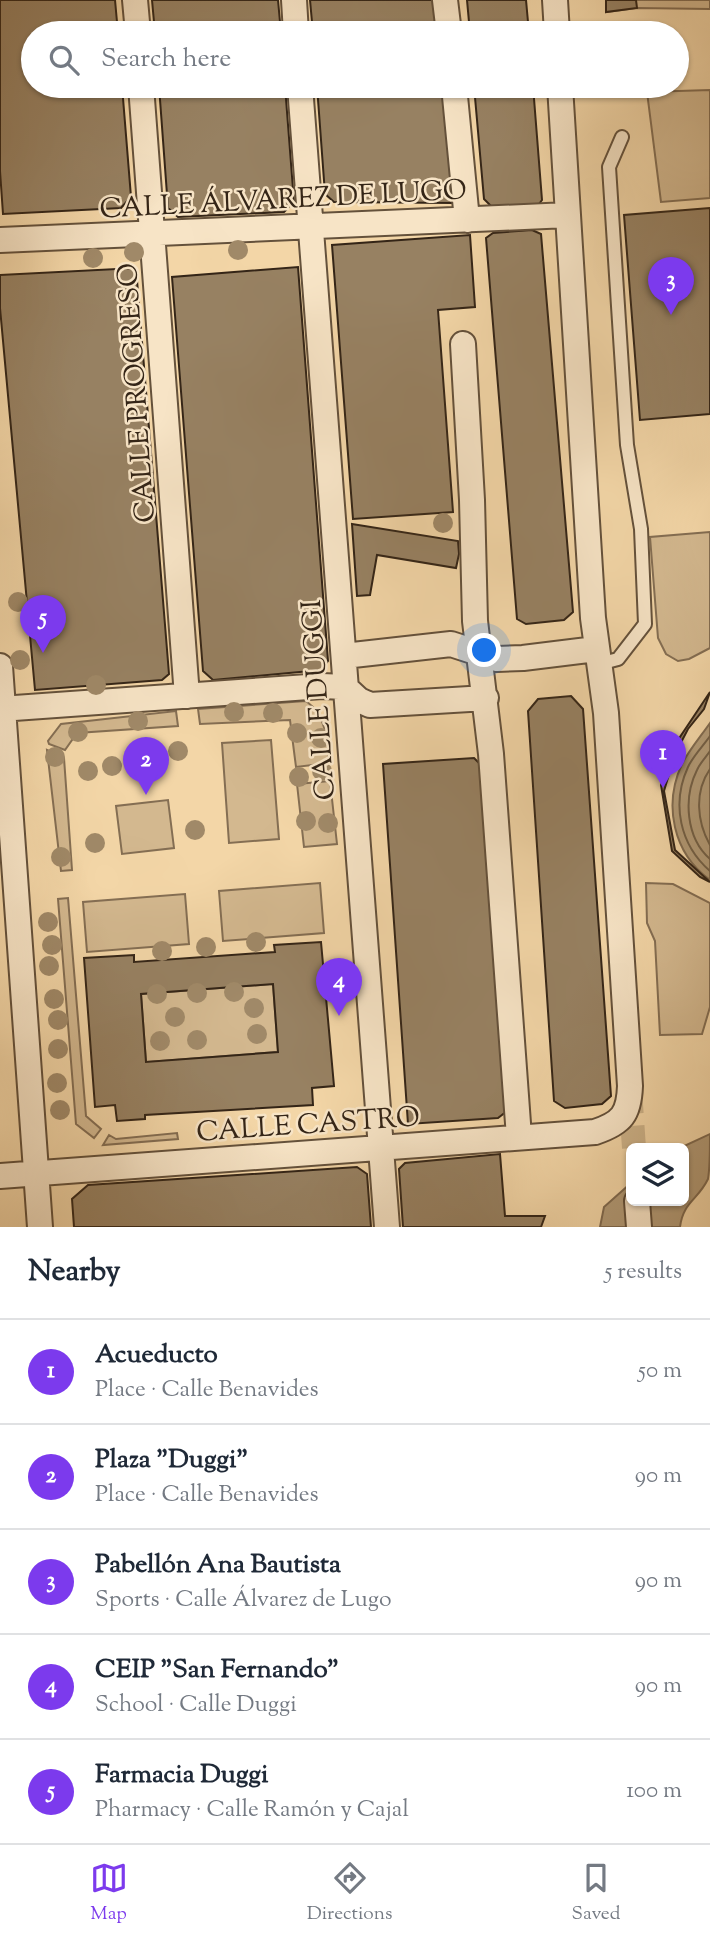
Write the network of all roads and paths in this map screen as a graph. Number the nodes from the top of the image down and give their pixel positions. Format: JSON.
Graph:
{"nodes":[{"id":1,"x":135,"y":0,"type":"edge"},
{"id":2,"x":294,"y":0,"type":"edge"},
{"id":3,"x":446,"y":0,"type":"edge"},
{"id":4,"x":555,"y":0,"type":"edge"},
{"id":5,"x":137,"y":21,"type":"edge"},
{"id":6,"x":295,"y":21,"type":"edge"},
{"id":7,"x":448,"y":21,"type":"edge"},
{"id":8,"x":556,"y":21,"type":"edge"},
{"id":9,"x":142,"y":98,"type":"edge"},
{"id":10,"x":301,"y":98,"type":"edge"},
{"id":11,"x":455,"y":98,"type":"edge"},
{"id":12,"x":561,"y":98,"type":"edge"},
{"id":13,"x":622,"y":137,"type":"dead end"},
{"id":14,"x":568,"y":215,"type":"junction"},
{"id":15,"x":467,"y":219,"type":"junction"},
{"id":16,"x":312,"y":227,"type":"junction"},
{"id":17,"x":153,"y":234,"type":"junction"},
{"id":18,"x":0,"y":240,"type":"edge"},
{"id":19,"x":463,"y":344,"type":"dead end"},
{"id":20,"x":480,"y":652,"type":"junction"},
{"id":21,"x":344,"y":656,"type":"junction"},
{"id":22,"x":598,"y":657,"type":"junction"},
{"id":23,"x":0,"y":666,"type":"edge"},
{"id":24,"x":345,"y":687,"type":"junction"},
{"id":25,"x":187,"y":696,"type":"junction"},
{"id":26,"x":486,"y":698,"type":"junction"},
{"id":27,"x":2,"y":709,"type":"edge"},
{"id":28,"x":519,"y":1137,"type":"junction"},
{"id":29,"x":380,"y":1147,"type":"junction"},
{"id":30,"x":36,"y":1173,"type":"junction"},
{"id":31,"x":0,"y":1176,"type":"edge"},
{"id":32,"x":637,"y":1206,"type":"edge"},
{"id":33,"x":40,"y":1227,"type":"edge"},
{"id":34,"x":387,"y":1227,"type":"edge"},
{"id":35,"x":639,"y":1227,"type":"edge"}],
"edges":[{"from":1,"to":5,"type":"street"},
{"from":2,"to":6,"type":"street"},
{"from":3,"to":7,"type":"street"},
{"from":4,"to":8,"type":"street"},
{"from":9,"to":17,"type":"street","name":"CALLE PROGRESO"},
{"from":10,"to":16,"type":"street","name":"CALLE DUGGI"},
{"from":11,"to":15,"type":"street"},
{"from":12,"to":14,"type":"street"},
{"from":13,"to":22,"type":"lane"},
{"from":14,"to":15,"type":"street","name":"CALLE ÁLVAREZ DE LUGO"},
{"from":14,"to":22,"type":"street"},
{"from":15,"to":16,"type":"street","name":"CALLE ÁLVAREZ DE LUGO"},
{"from":16,"to":17,"type":"street","name":"CALLE ÁLVAREZ DE LUGO"},
{"from":16,"to":21,"type":"street","name":"CALLE DUGGI"},
{"from":17,"to":18,"type":"street","name":"CALLE ÁLVAREZ DE LUGO"},
{"from":17,"to":25,"type":"street","name":"CALLE PROGRESO"},
{"from":19,"to":20,"type":"street"},
{"from":20,"to":21,"type":"street"},
{"from":20,"to":22,"type":"street"},
{"from":20,"to":26,"type":"street"},
{"from":21,"to":24,"type":"street","name":"CALLE DUGGI"},
{"from":22,"to":28,"type":"street","name":"CALLE CASTRO"},
{"from":23,"to":27,"type":"street"},
{"from":24,"to":25,"type":"street"},
{"from":24,"to":26,"type":"street"},
{"from":24,"to":29,"type":"street","name":"CALLE DUGGI"},
{"from":25,"to":27,"type":"street"},
{"from":26,"to":28,"type":"street"},
{"from":27,"to":30,"type":"street"},
{"from":28,"to":29,"type":"street","name":"CALLE CASTRO"},
{"from":29,"to":30,"type":"street","name":"CALLE CASTRO"},
{"from":29,"to":34,"type":"street","name":"CALLE DUGGI"},
{"from":30,"to":31,"type":"street","name":"CALLE CASTRO"},
{"from":30,"to":33,"type":"street"},
{"from":32,"to":35,"type":"street"}]}
